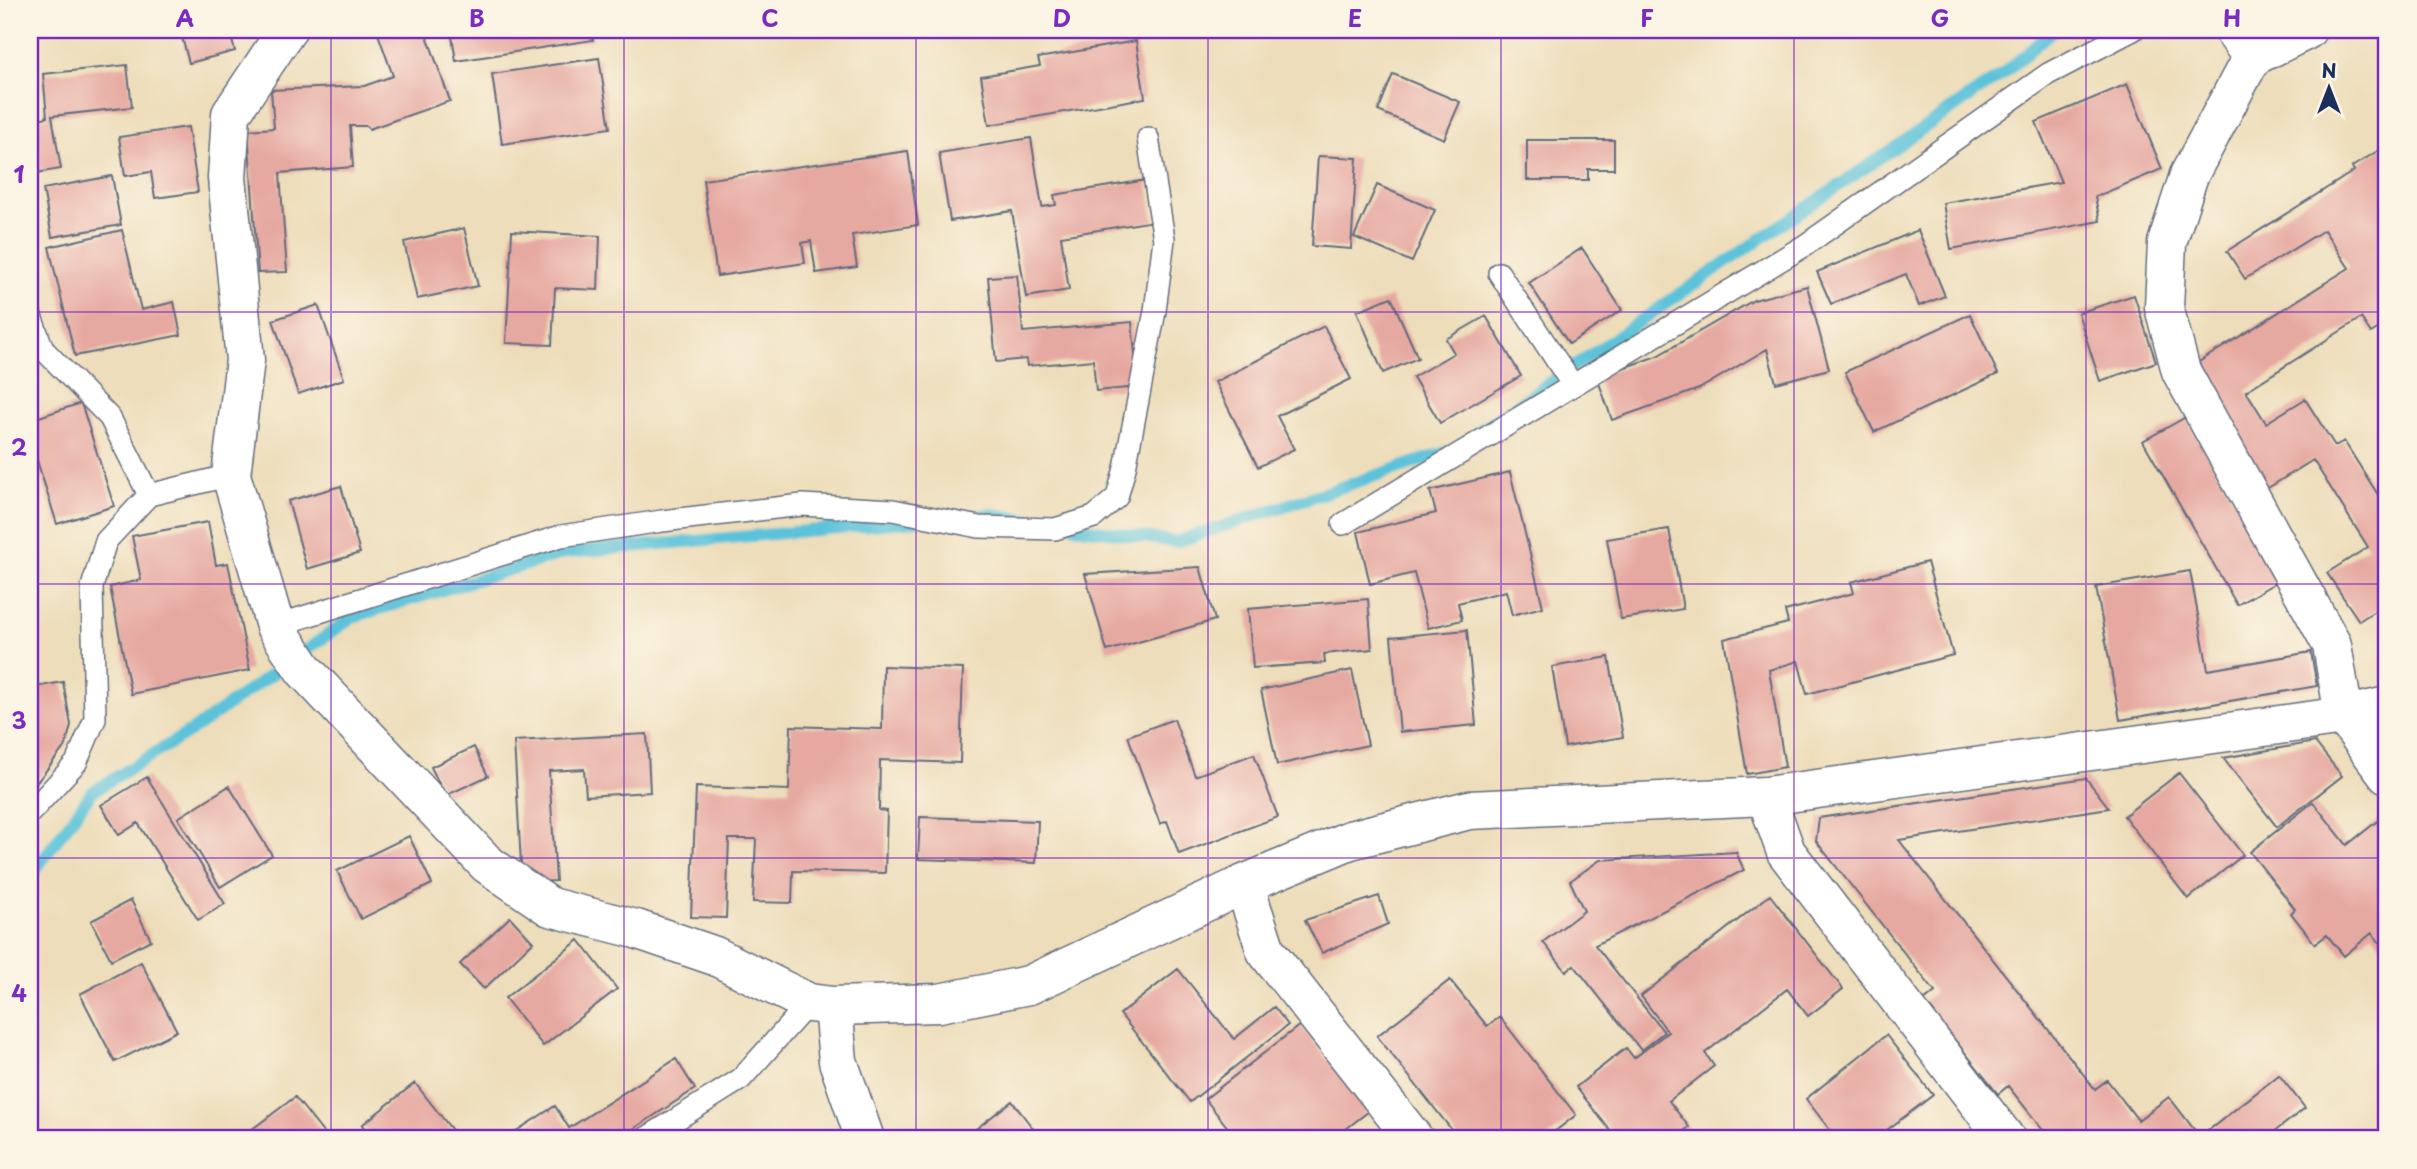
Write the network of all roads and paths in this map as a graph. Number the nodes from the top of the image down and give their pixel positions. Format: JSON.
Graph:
{"nodes":[{"id":1,"x":287,"y":30,"type":"edge"},
{"id":2,"x":2133,"y":30,"type":"edge"},
{"id":3,"x":2307,"y":30,"type":"edge"},
{"id":4,"x":2242,"y":43,"type":"edge"},
{"id":5,"x":1148,"y":138,"type":"dead end"},
{"id":6,"x":1499,"y":273,"type":"dead end"},
{"id":7,"x":30,"y":314,"type":"edge"},
{"id":8,"x":1572,"y":384,"type":"junction"},
{"id":9,"x":231,"y":475,"type":"junction"},
{"id":10,"x":149,"y":495,"type":"junction"},
{"id":11,"x":1343,"y":524,"type":"dead end"},
{"id":12,"x":288,"y":647,"type":"junction"},
{"id":13,"x":2387,"y":706,"type":"edge"},
{"id":14,"x":2344,"y":716,"type":"junction"},
{"id":15,"x":2387,"y":774,"type":"edge"},
{"id":16,"x":1766,"y":796,"type":"junction"},
{"id":17,"x":30,"y":813,"type":"edge"},
{"id":18,"x":1244,"y":884,"type":"junction"},
{"id":19,"x":821,"y":1004,"type":"junction"},
{"id":20,"x":645,"y":1139,"type":"edge"},
{"id":21,"x":865,"y":1139,"type":"edge"},
{"id":22,"x":1415,"y":1139,"type":"edge"},
{"id":23,"x":2006,"y":1139,"type":"edge"}],
"edges":[{"from":1,"to":9,"type":"street"},
{"from":2,"to":8,"type":"lane"},
{"from":3,"to":4,"type":"street"},
{"from":4,"to":14,"type":"street"},
{"from":5,"to":12,"type":"lane"},
{"from":6,"to":8,"type":"lane"},
{"from":7,"to":10,"type":"lane"},
{"from":8,"to":11,"type":"lane"},
{"from":9,"to":10,"type":"lane"},
{"from":9,"to":12,"type":"street"},
{"from":10,"to":17,"type":"lane"},
{"from":12,"to":19,"type":"street"},
{"from":13,"to":14,"type":"street"},
{"from":14,"to":15,"type":"street"},
{"from":14,"to":16,"type":"street"},
{"from":16,"to":18,"type":"street"},
{"from":16,"to":23,"type":"street"},
{"from":18,"to":19,"type":"street"},
{"from":18,"to":22,"type":"street"},
{"from":19,"to":20,"type":"lane"},
{"from":19,"to":21,"type":"street"}]}
